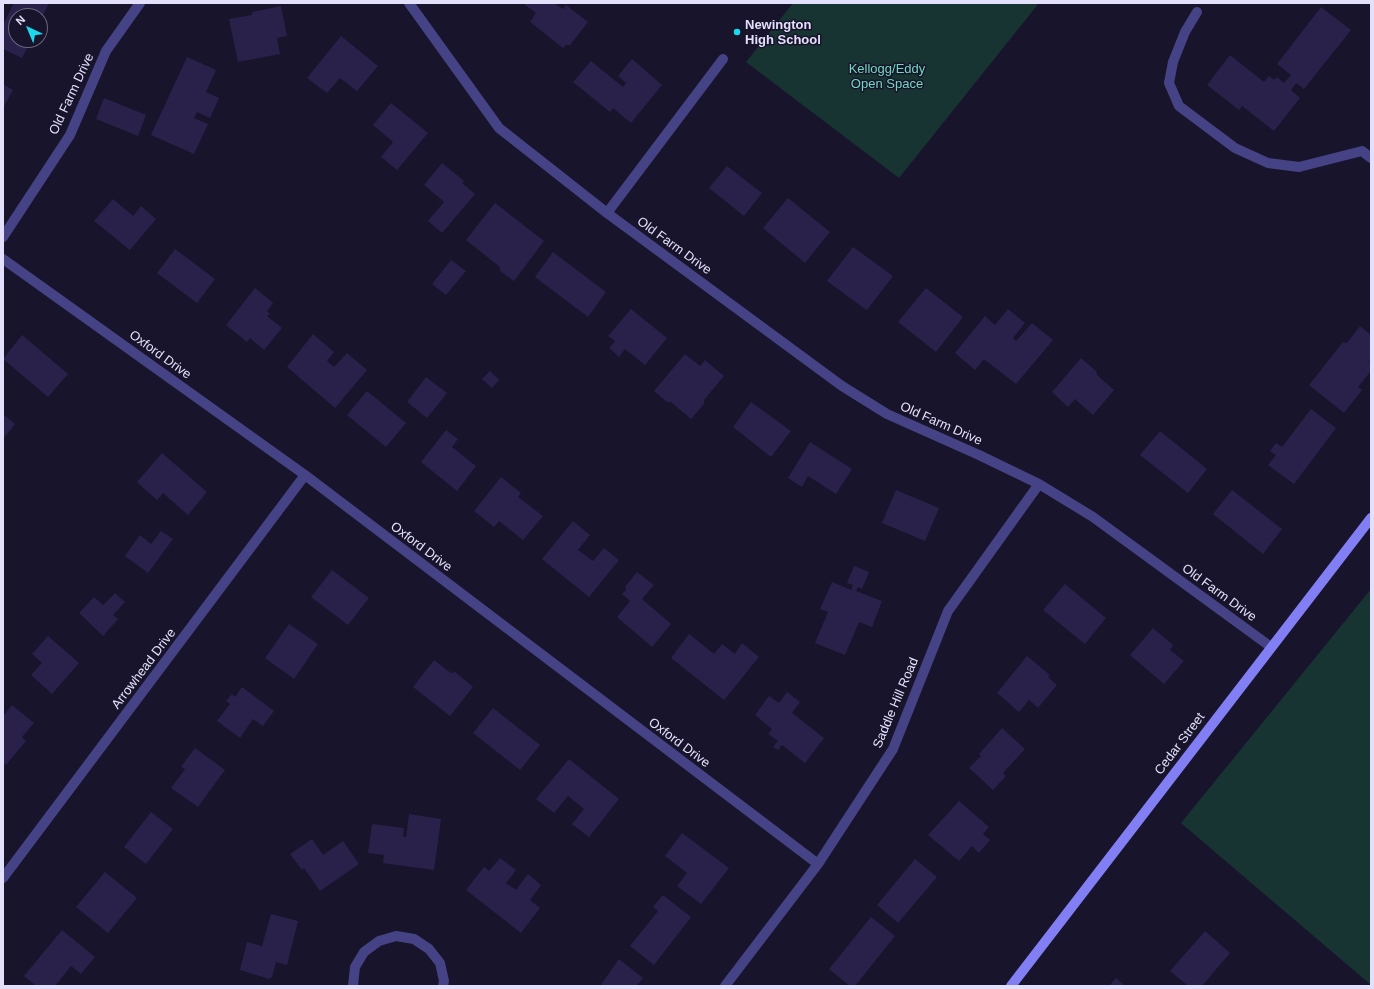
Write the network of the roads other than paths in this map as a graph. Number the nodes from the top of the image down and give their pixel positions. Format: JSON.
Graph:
{"nodes":[{"id":1,"x":140,"y":3,"type":"edge"},
{"id":2,"x":409,"y":3,"type":"edge"},
{"id":3,"x":1197,"y":12,"type":"dead end"},
{"id":4,"x":723,"y":58,"type":"dead end"},
{"id":5,"x":1371,"y":158,"type":"edge"},
{"id":6,"x":607,"y":213,"type":"junction"},
{"id":7,"x":3,"y":237,"type":"edge"},
{"id":8,"x":3,"y":259,"type":"edge"},
{"id":9,"x":305,"y":475,"type":"junction"},
{"id":10,"x":1039,"y":484,"type":"junction"},
{"id":11,"x":1371,"y":518,"type":"edge"},
{"id":12,"x":1271,"y":646,"type":"junction"},
{"id":13,"x":818,"y":864,"type":"junction"},
{"id":14,"x":3,"y":878,"type":"edge"},
{"id":15,"x":444,"y":983,"type":"edge"},
{"id":16,"x":353,"y":986,"type":"edge"},
{"id":17,"x":454,"y":986,"type":"edge"},
{"id":18,"x":725,"y":986,"type":"edge"},
{"id":19,"x":1011,"y":986,"type":"edge"}],
"edges":[{"from":1,"to":7,"type":"street","name":"Old Farm Drive"},
{"from":2,"to":6,"type":"street","name":"Old Farm Drive"},
{"from":3,"to":5,"type":"street"},
{"from":4,"to":6,"type":"street"},
{"from":6,"to":10,"type":"street","name":"Old Farm Drive"},
{"from":8,"to":9,"type":"street","name":"Oxford Drive"},
{"from":9,"to":13,"type":"street","name":"Oxford Drive"},
{"from":9,"to":14,"type":"street","name":"Arrowhead Drive"},
{"from":10,"to":12,"type":"street","name":"Old Farm Drive"},
{"from":10,"to":13,"type":"street","name":"Saddle Hill Road"},
{"from":11,"to":12,"type":"main road","name":"Cedar Street"},
{"from":12,"to":19,"type":"main road","name":"Cedar Street"},
{"from":13,"to":18,"type":"street","name":"Saddle Hill Road"},
{"from":15,"to":16,"type":"street"},
{"from":15,"to":17,"type":"street"}]}
